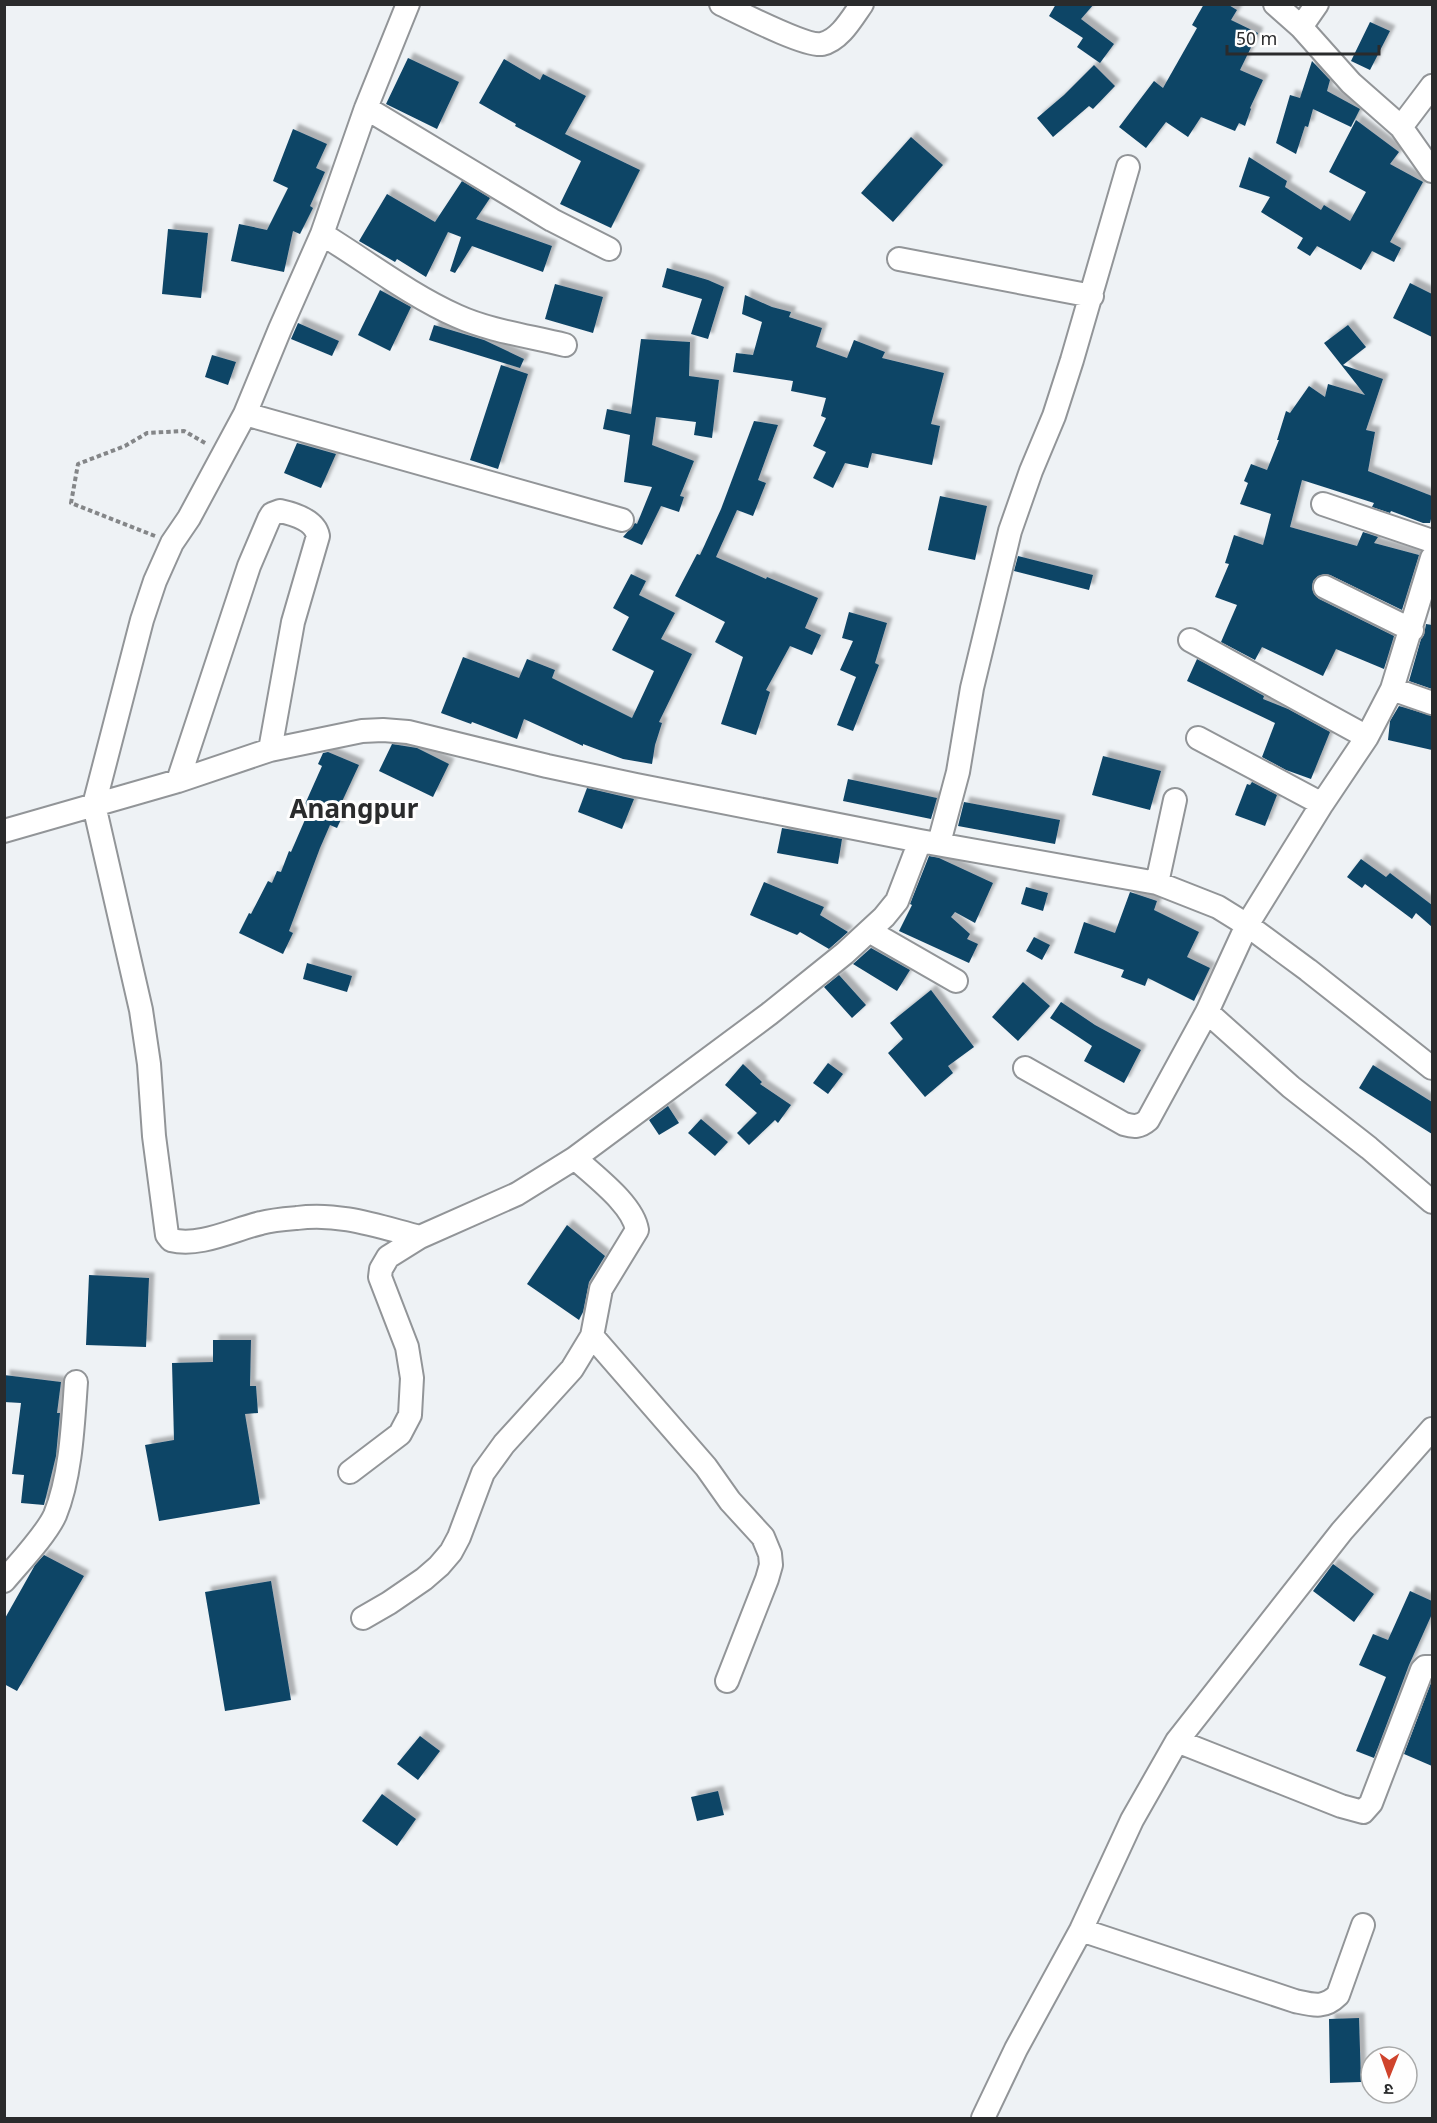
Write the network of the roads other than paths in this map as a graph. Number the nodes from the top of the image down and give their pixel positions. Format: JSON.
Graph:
{"nodes":[{"id":1,"x":408,"y":4,"type":"edge"},
{"id":2,"x":721,"y":4,"type":"edge"},
{"id":3,"x":862,"y":4,"type":"edge"},
{"id":4,"x":1275,"y":4,"type":"edge"},
{"id":5,"x":1317,"y":4,"type":"edge"},
{"id":6,"x":1301,"y":27,"type":"junction"},
{"id":7,"x":1432,"y":86,"type":"edge"},
{"id":8,"x":366,"y":108,"type":"junction"},
{"id":9,"x":1401,"y":127,"type":"junction"},
{"id":10,"x":1128,"y":167,"type":"dead end"},
{"id":11,"x":1432,"y":171,"type":"edge"},
{"id":12,"x":322,"y":234,"type":"junction"},
{"id":13,"x":609,"y":249,"type":"dead end"},
{"id":14,"x":899,"y":259,"type":"dead end"},
{"id":15,"x":1092,"y":296,"type":"junction"},
{"id":16,"x":565,"y":345,"type":"dead end"},
{"id":17,"x":245,"y":414,"type":"junction"},
{"id":18,"x":1323,"y":504,"type":"dead end"},
{"id":19,"x":622,"y":520,"type":"dead end"},
{"id":20,"x":1432,"y":541,"type":"edge"},
{"id":21,"x":1432,"y":558,"type":"edge"},
{"id":22,"x":1325,"y":587,"type":"dead end"},
{"id":23,"x":1412,"y":630,"type":"junction"},
{"id":24,"x":1190,"y":640,"type":"dead end"},
{"id":25,"x":1392,"y":689,"type":"junction"},
{"id":26,"x":1432,"y":703,"type":"edge"},
{"id":27,"x":1367,"y":737,"type":"junction"},
{"id":28,"x":1198,"y":738,"type":"dead end"},
{"id":29,"x":270,"y":750,"type":"junction"},
{"id":30,"x":178,"y":781,"type":"junction"},
{"id":31,"x":1175,"y":800,"type":"dead end"},
{"id":32,"x":1322,"y":804,"type":"junction"},
{"id":33,"x":94,"y":805,"type":"junction"},
{"id":34,"x":4,"y":831,"type":"edge"},
{"id":35,"x":929,"y":842,"type":"junction"},
{"id":36,"x":1157,"y":883,"type":"junction"},
{"id":37,"x":1247,"y":925,"type":"junction"},
{"id":38,"x":868,"y":931,"type":"junction"},
{"id":39,"x":956,"y":981,"type":"dead end"},
{"id":40,"x":1207,"y":1012,"type":"junction"},
{"id":41,"x":1024,"y":1068,"type":"dead end"},
{"id":42,"x":1432,"y":1068,"type":"edge"},
{"id":43,"x":574,"y":1158,"type":"junction"},
{"id":44,"x":1432,"y":1202,"type":"edge"},
{"id":45,"x":420,"y":1238,"type":"junction"},
{"id":46,"x":592,"y":1336,"type":"junction"},
{"id":47,"x":76,"y":1382,"type":"dead end"},
{"id":48,"x":1432,"y":1429,"type":"edge"},
{"id":49,"x":350,"y":1472,"type":"dead end"},
{"id":50,"x":4,"y":1581,"type":"edge"},
{"id":51,"x":363,"y":1618,"type":"dead end"},
{"id":52,"x":1432,"y":1667,"type":"edge"},
{"id":53,"x":727,"y":1681,"type":"dead end"},
{"id":54,"x":1177,"y":1741,"type":"junction"},
{"id":55,"x":1363,"y":1925,"type":"dead end"},
{"id":56,"x":1081,"y":1930,"type":"junction"},
{"id":57,"x":983,"y":2118,"type":"edge"}],
"edges":[{"from":1,"to":8,"type":"street"},
{"from":2,"to":3,"type":"street"},
{"from":4,"to":6,"type":"street"},
{"from":5,"to":6,"type":"street"},
{"from":6,"to":9,"type":"street"},
{"from":7,"to":9,"type":"street"},
{"from":8,"to":12,"type":"street"},
{"from":8,"to":13,"type":"street"},
{"from":9,"to":11,"type":"street"},
{"from":10,"to":15,"type":"street"},
{"from":12,"to":16,"type":"street"},
{"from":12,"to":17,"type":"street"},
{"from":14,"to":15,"type":"street"},
{"from":15,"to":35,"type":"street"},
{"from":17,"to":19,"type":"street"},
{"from":17,"to":33,"type":"street"},
{"from":18,"to":20,"type":"street"},
{"from":21,"to":23,"type":"street"},
{"from":22,"to":23,"type":"street"},
{"from":23,"to":25,"type":"street"},
{"from":24,"to":27,"type":"street"},
{"from":25,"to":26,"type":"street"},
{"from":25,"to":27,"type":"street"},
{"from":27,"to":32,"type":"street"},
{"from":28,"to":32,"type":"street"},
{"from":29,"to":30,"type":"street"},
{"from":29,"to":30,"type":"street"},
{"from":29,"to":35,"type":"street"},
{"from":30,"to":33,"type":"street"},
{"from":31,"to":36,"type":"street"},
{"from":32,"to":37,"type":"street"},
{"from":33,"to":34,"type":"street"},
{"from":33,"to":45,"type":"street"},
{"from":35,"to":36,"type":"street"},
{"from":35,"to":38,"type":"street"},
{"from":36,"to":37,"type":"street"},
{"from":37,"to":40,"type":"street"},
{"from":37,"to":42,"type":"street"},
{"from":38,"to":39,"type":"street"},
{"from":38,"to":43,"type":"street"},
{"from":40,"to":41,"type":"street"},
{"from":40,"to":44,"type":"street"},
{"from":43,"to":45,"type":"street"},
{"from":43,"to":46,"type":"street"},
{"from":45,"to":49,"type":"street"},
{"from":46,"to":51,"type":"street"},
{"from":46,"to":53,"type":"street"},
{"from":47,"to":50,"type":"street"},
{"from":48,"to":54,"type":"street"},
{"from":52,"to":54,"type":"street"},
{"from":54,"to":56,"type":"street"},
{"from":55,"to":56,"type":"street"},
{"from":56,"to":57,"type":"street"}]}
